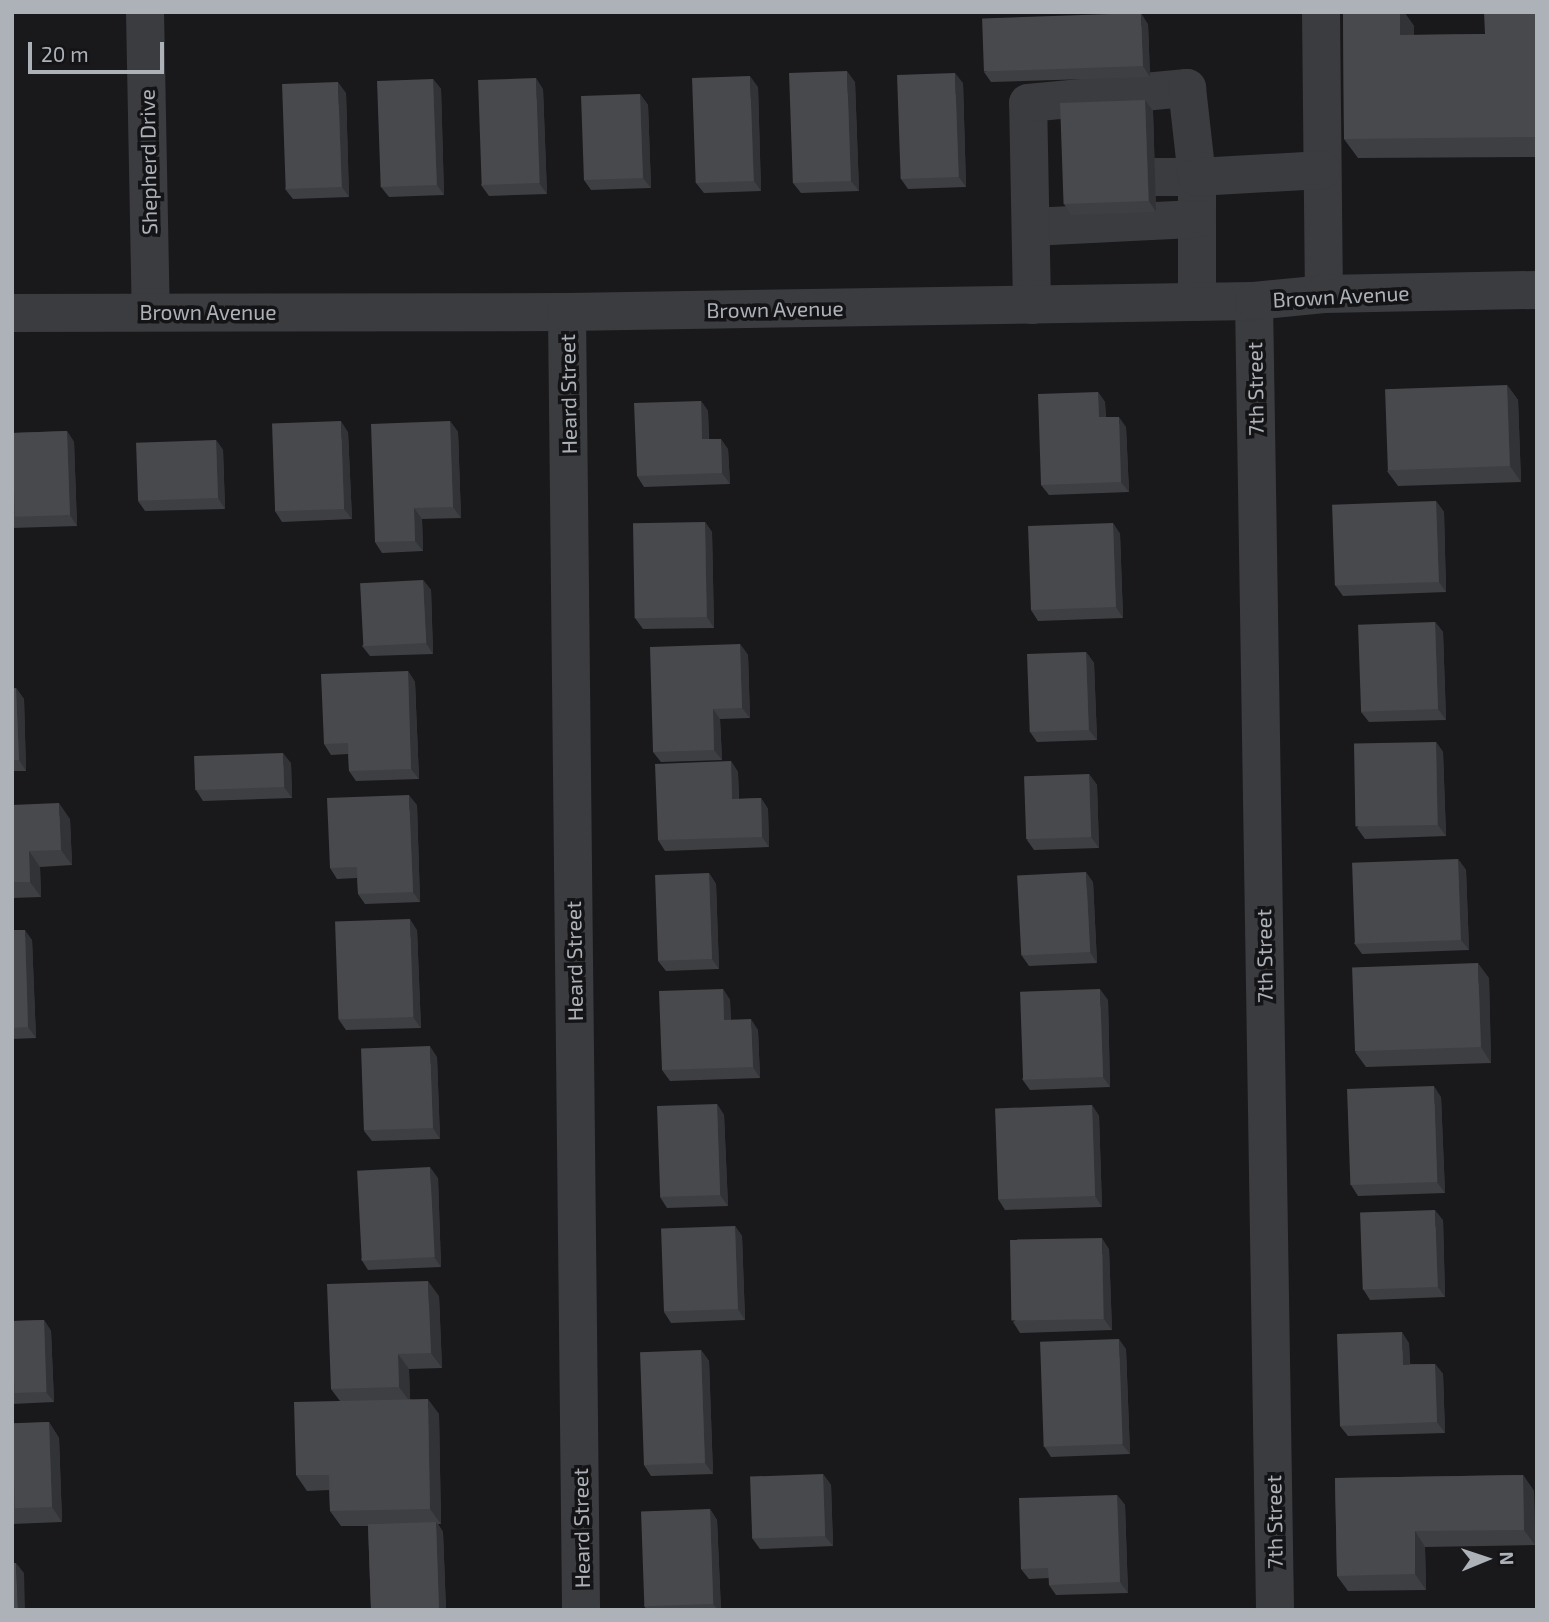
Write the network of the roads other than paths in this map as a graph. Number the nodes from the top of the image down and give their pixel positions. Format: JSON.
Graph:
{"nodes":[{"id":1,"x":145,"y":12,"type":"edge"},
{"id":2,"x":1321,"y":12,"type":"edge"},
{"id":3,"x":1322,"y":170,"type":"junction"},
{"id":4,"x":1155,"y":177,"type":"dead end"},
{"id":5,"x":1197,"y":177,"type":"junction"},
{"id":6,"x":1070,"y":179,"type":"edge"},
{"id":7,"x":1030,"y":180,"type":"junction"},
{"id":8,"x":1197,"y":219,"type":"junction"},
{"id":9,"x":1031,"y":227,"type":"junction"},
{"id":10,"x":1537,"y":290,"type":"edge"},
{"id":11,"x":1324,"y":294,"type":"junction"},
{"id":12,"x":1254,"y":301,"type":"junction"},
{"id":13,"x":1196,"y":302,"type":"junction"},
{"id":14,"x":1032,"y":305,"type":"junction"},
{"id":15,"x":151,"y":312,"type":"junction"},
{"id":16,"x":567,"y":312,"type":"junction"},
{"id":17,"x":12,"y":313,"type":"edge"},
{"id":18,"x":582,"y":1610,"type":"edge"},
{"id":19,"x":1275,"y":1610,"type":"edge"}],
"edges":[{"from":1,"to":15,"type":"street","name":"Shepherd Drive"},
{"from":2,"to":3,"type":"street"},
{"from":3,"to":5,"type":"street"},
{"from":3,"to":11,"type":"street"},
{"from":4,"to":5,"type":"street"},
{"from":5,"to":7,"type":"street"},
{"from":5,"to":8,"type":"street"},
{"from":6,"to":7,"type":"street"},
{"from":7,"to":9,"type":"street"},
{"from":8,"to":9,"type":"street"},
{"from":8,"to":13,"type":"street"},
{"from":9,"to":14,"type":"street"},
{"from":10,"to":11,"type":"street","name":"Brown Avenue"},
{"from":11,"to":12,"type":"street","name":"Brown Avenue"},
{"from":12,"to":13,"type":"street","name":"Brown Avenue"},
{"from":12,"to":19,"type":"street","name":"7th Street"},
{"from":13,"to":14,"type":"street","name":"Brown Avenue"},
{"from":14,"to":16,"type":"street","name":"Brown Avenue"},
{"from":15,"to":16,"type":"street","name":"Brown Avenue"},
{"from":15,"to":17,"type":"street","name":"Brown Avenue"},
{"from":16,"to":18,"type":"street","name":"Heard Street"}]}
